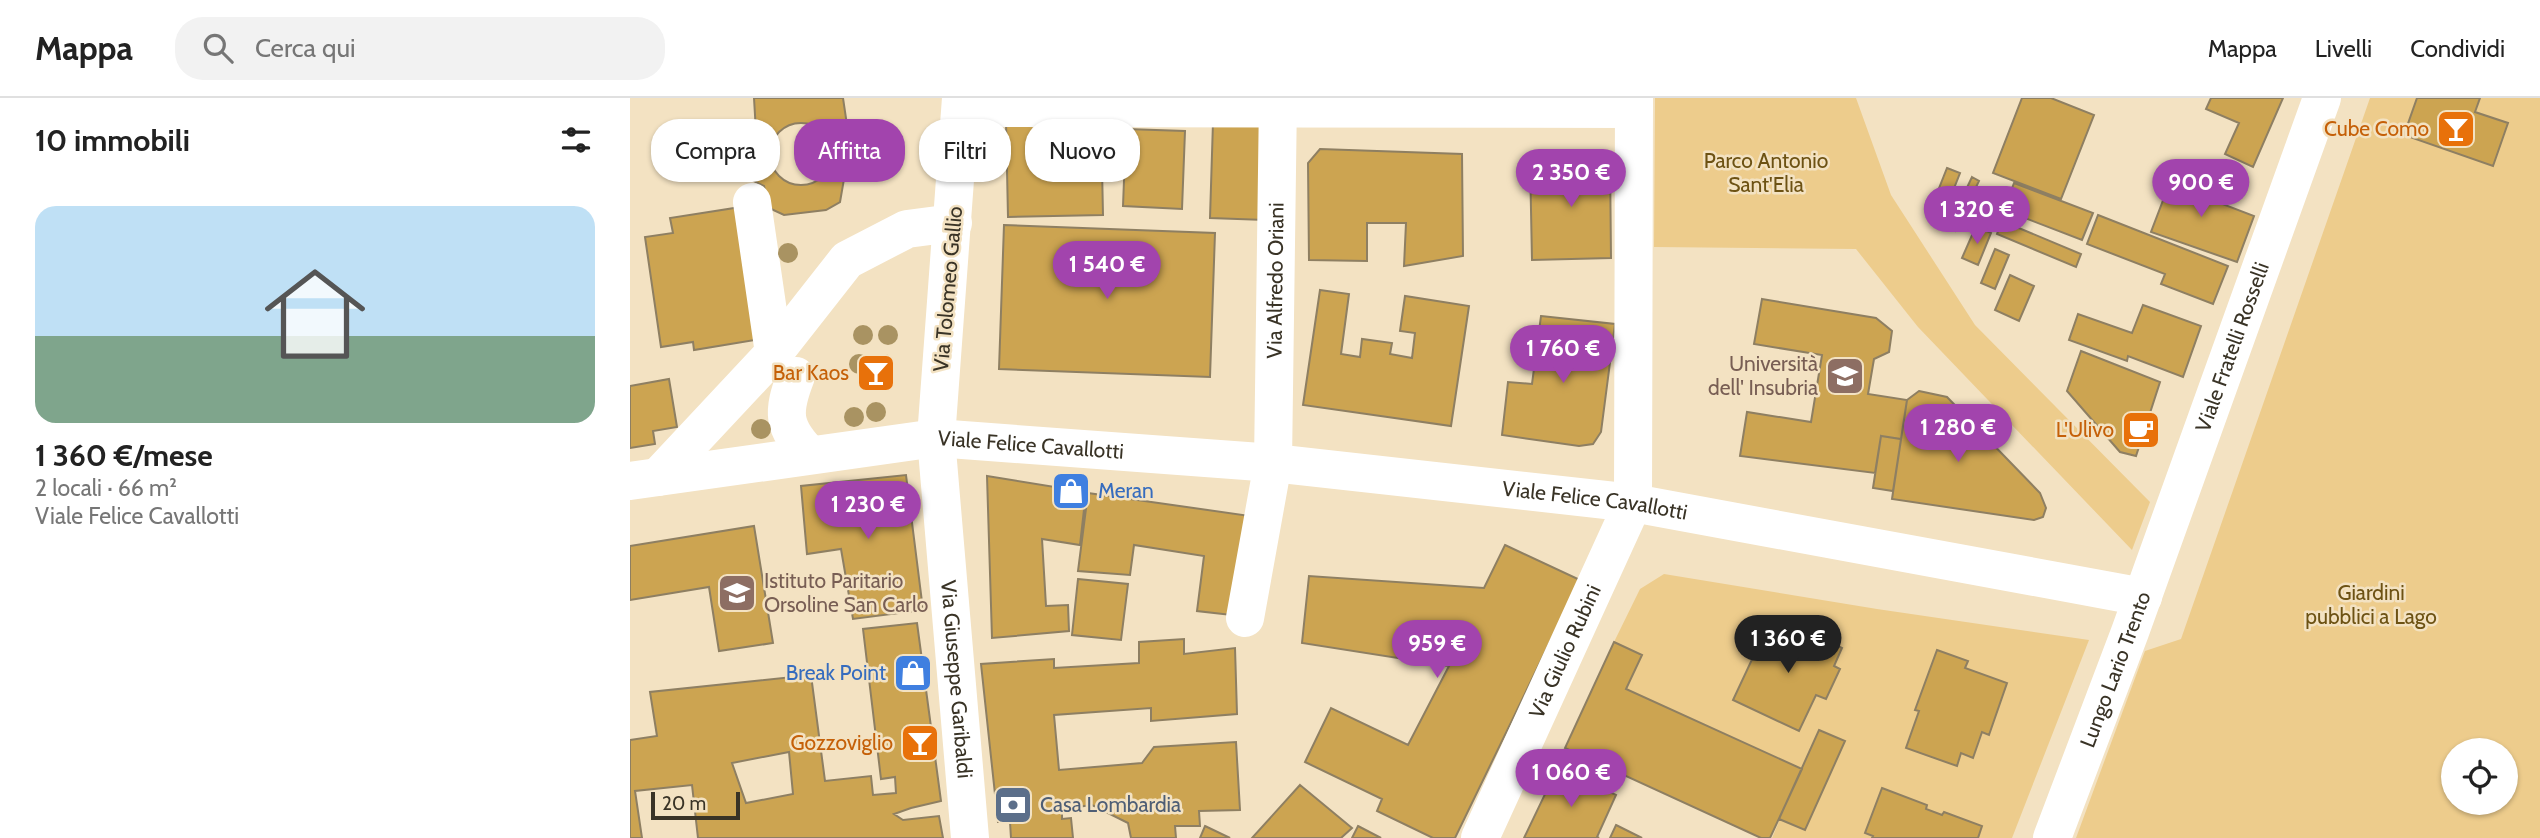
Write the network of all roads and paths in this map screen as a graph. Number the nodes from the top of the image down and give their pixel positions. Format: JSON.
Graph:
{"nodes":[{"id":1,"x":2322,"y":98,"type":"edge"},
{"id":2,"x":961,"y":103,"type":"edge"},
{"id":3,"x":1278,"y":103,"type":"edge"},
{"id":4,"x":1634,"y":104,"type":"edge"},
{"id":5,"x":752,"y":202,"type":"dead end"},
{"id":6,"x":953,"y":223,"type":"junction"},
{"id":7,"x":785,"y":365,"type":"junction"},
{"id":8,"x":936,"y":438,"type":"junction"},
{"id":9,"x":810,"y":455,"type":"junction"},
{"id":10,"x":1272,"y":472,"type":"junction"},
{"id":11,"x":644,"y":479,"type":"edge"},
{"id":12,"x":1630,"y":511,"type":"junction"},
{"id":13,"x":2130,"y":605,"type":"junction"},
{"id":14,"x":1245,"y":618,"type":"dead end"},
{"id":15,"x":970,"y":838,"type":"edge"},
{"id":16,"x":1479,"y":838,"type":"edge"},
{"id":17,"x":2028,"y":838,"type":"edge"},
{"id":18,"x":2052,"y":838,"type":"edge"}],
"edges":[{"from":1,"to":13,"type":"street","name":"Viale Fratelli Rosselli"},
{"from":2,"to":3,"type":"street"},
{"from":2,"to":6,"type":"street","name":"Via Tolomeo Gallio"},
{"from":3,"to":4,"type":"street"},
{"from":3,"to":10,"type":"street","name":"Via Alfredo Oriani"},
{"from":4,"to":12,"type":"street"},
{"from":5,"to":7,"type":"street"},
{"from":6,"to":7,"type":"street"},
{"from":6,"to":8,"type":"street","name":"Via Tolomeo Gallio"},
{"from":7,"to":9,"type":"street"},
{"from":7,"to":11,"type":"street"},
{"from":8,"to":9,"type":"street","name":"Viale Felice Cavallotti"},
{"from":8,"to":10,"type":"street","name":"Viale Felice Cavallotti"},
{"from":8,"to":15,"type":"street","name":"Via Giuseppe Garibaldi"},
{"from":9,"to":11,"type":"street","name":"Viale Felice Cavallotti"},
{"from":10,"to":12,"type":"street","name":"Viale Felice Cavallotti"},
{"from":10,"to":14,"type":"street","name":"Via Alfredo Oriani"},
{"from":12,"to":13,"type":"street","name":"Viale Felice Cavallotti"},
{"from":12,"to":16,"type":"street","name":"Via Giulio Rubini"},
{"from":13,"to":17,"type":"street","name":"Lungo Lario Trento"},
{"from":13,"to":18,"type":"street","name":"Lungo Lario Trento"}]}
